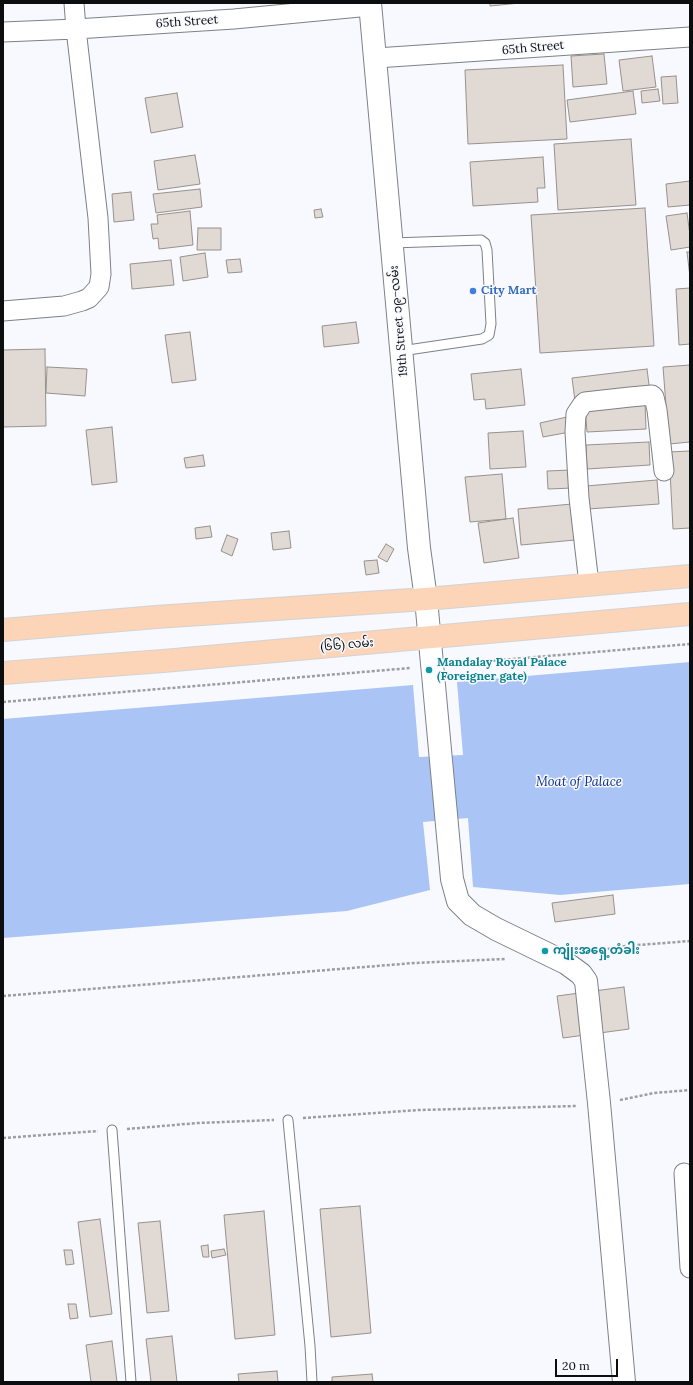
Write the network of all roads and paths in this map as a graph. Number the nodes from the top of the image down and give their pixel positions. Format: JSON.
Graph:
{"nodes":[{"id":1,"x":74,"y":3,"type":"edge"},
{"id":2,"x":370,"y":4,"type":"edge"},
{"id":3,"x":76,"y":29,"type":"junction"},
{"id":4,"x":3,"y":32,"type":"edge"},
{"id":5,"x":690,"y":37,"type":"edge"},
{"id":6,"x":376,"y":58,"type":"junction"},
{"id":7,"x":392,"y":243,"type":"junction"},
{"id":8,"x":3,"y":311,"type":"edge"},
{"id":9,"x":402,"y":351,"type":"junction"},
{"id":10,"x":664,"y":471,"type":"dead end"},
{"id":11,"x":690,"y":576,"type":"edge"},
{"id":12,"x":589,"y":584,"type":"junction"},
{"id":13,"x":426,"y":598,"type":"junction"},
{"id":14,"x":690,"y":614,"type":"edge"},
{"id":15,"x":3,"y":630,"type":"edge"},
{"id":16,"x":430,"y":638,"type":"junction"},
{"id":17,"x":690,"y":644,"type":"edge"},
{"id":18,"x":3,"y":673,"type":"edge"},
{"id":19,"x":433,"y":674,"type":"junction"},
{"id":20,"x":3,"y":702,"type":"edge"},
{"id":21,"x":690,"y":941,"type":"edge"},
{"id":22,"x":553,"y":957,"type":"junction"},
{"id":23,"x":507,"y":959,"type":"dead end"},
{"id":24,"x":3,"y":996,"type":"edge"},
{"id":25,"x":690,"y":1090,"type":"edge"},
{"id":26,"x":600,"y":1103,"type":"junction"},
{"id":27,"x":288,"y":1120,"type":"junction"},
{"id":28,"x":112,"y":1130,"type":"junction"},
{"id":29,"x":3,"y":1138,"type":"edge"},
{"id":30,"x":684,"y":1173,"type":"dead end"},
{"id":31,"x":690,"y":1268,"type":"edge"},
{"id":32,"x":131,"y":1382,"type":"edge"},
{"id":33,"x":312,"y":1382,"type":"edge"},
{"id":34,"x":624,"y":1382,"type":"edge"}],
"edges":[{"from":1,"to":3,"type":"street"},
{"from":2,"to":3,"type":"street","name":"65th Street"},
{"from":2,"to":6,"type":"street","name":"19th Street ၁၉−လမ်း"},
{"from":3,"to":4,"type":"street","name":"65th Street"},
{"from":3,"to":8,"type":"street"},
{"from":5,"to":6,"type":"street","name":"65th Street"},
{"from":6,"to":7,"type":"street","name":"19th Street ၁၉−လမ်း"},
{"from":7,"to":9,"type":"street","name":"19th Street ၁၉−လမ်း"},
{"from":7,"to":9,"type":"lane"},
{"from":9,"to":13,"type":"street","name":"19th Street ၁၉−လမ်း"},
{"from":10,"to":12,"type":"street"},
{"from":11,"to":12,"type":"main road"},
{"from":12,"to":13,"type":"main road"},
{"from":13,"to":15,"type":"main road"},
{"from":13,"to":16,"type":"street","name":"19th Street ၁၉−လမ်း"},
{"from":14,"to":16,"type":"main road","name":"(၆၆) လမ်း"},
{"from":16,"to":18,"type":"main road","name":"(၆၆) လမ်း"},
{"from":16,"to":19,"type":"street","name":"19th Street ၁၉−လမ်း"},
{"from":17,"to":19,"type":"path"},
{"from":19,"to":20,"type":"path"},
{"from":19,"to":22,"type":"street","name":"19th Street ၁၉−လမ်း"},
{"from":21,"to":22,"type":"path"},
{"from":22,"to":26,"type":"street","name":"19th Street ၁၉−လမ်း"},
{"from":23,"to":24,"type":"path"},
{"from":25,"to":26,"type":"path"},
{"from":26,"to":27,"type":"path"},
{"from":26,"to":34,"type":"street","name":"19th Street ၁၉−လမ်း"},
{"from":27,"to":28,"type":"path"},
{"from":27,"to":33,"type":"lane"},
{"from":28,"to":29,"type":"path"},
{"from":28,"to":32,"type":"lane"},
{"from":30,"to":31,"type":"street"}]}
